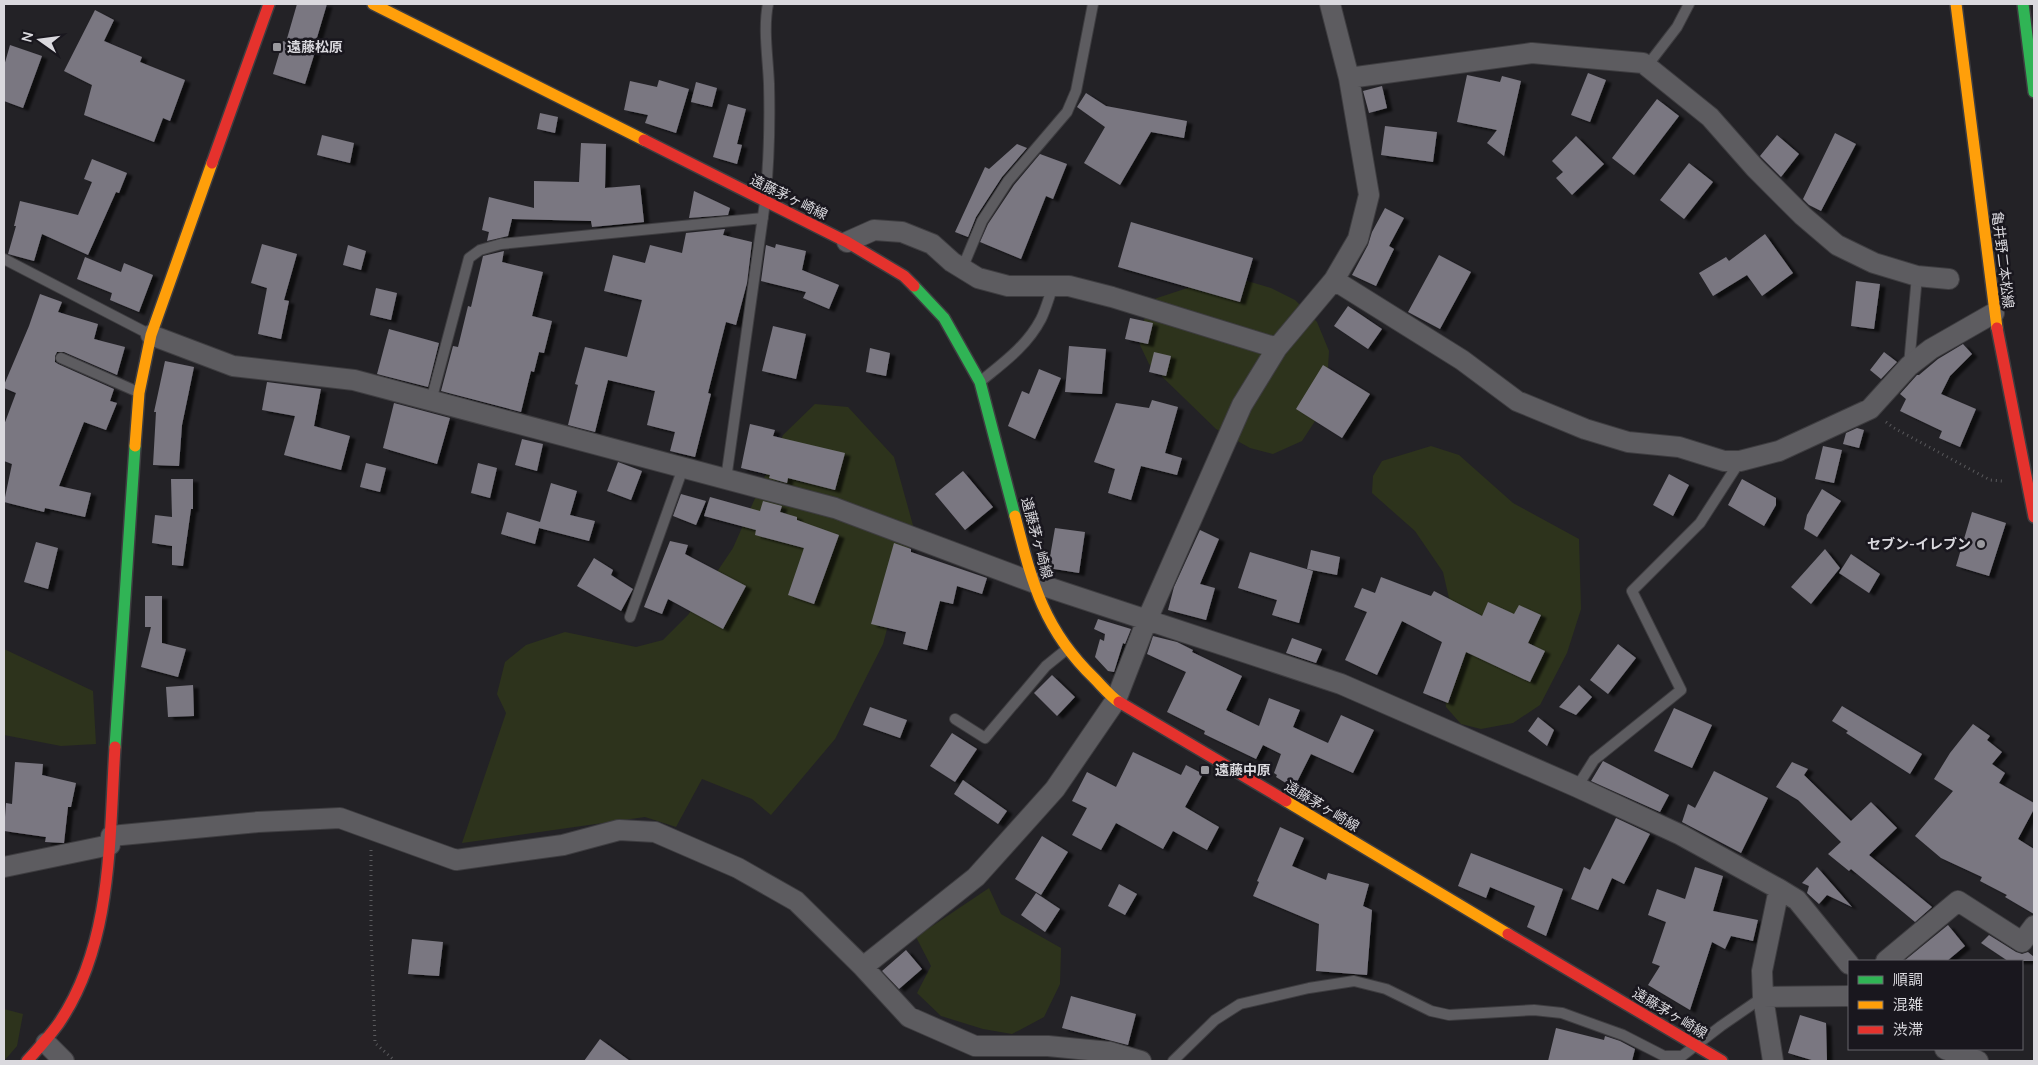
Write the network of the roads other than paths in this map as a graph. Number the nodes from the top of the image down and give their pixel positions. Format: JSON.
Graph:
{"nodes":[{"id":1,"x":269,"y":4,"type":"edge"},
{"id":2,"x":373,"y":4,"type":"edge"},
{"id":3,"x":768,"y":4,"type":"edge"},
{"id":4,"x":1093,"y":4,"type":"edge"},
{"id":5,"x":1330,"y":4,"type":"edge"},
{"id":6,"x":1689,"y":4,"type":"edge"},
{"id":7,"x":1956,"y":4,"type":"edge"},
{"id":8,"x":2024,"y":4,"type":"edge"},
{"id":9,"x":1647,"y":66,"type":"junction"},
{"id":10,"x":1349,"y":78,"type":"junction"},
{"id":11,"x":2034,"y":92,"type":"edge"},
{"id":12,"x":765,"y":202,"type":"junction"},
{"id":13,"x":763,"y":218,"type":"junction"},
{"id":14,"x":846,"y":242,"type":"junction"},
{"id":15,"x":4,"y":259,"type":"edge"},
{"id":16,"x":962,"y":269,"type":"junction"},
{"id":17,"x":1917,"y":276,"type":"junction"},
{"id":18,"x":1949,"y":279,"type":"dead end"},
{"id":19,"x":1334,"y":280,"type":"junction"},
{"id":20,"x":1054,"y":286,"type":"junction"},
{"id":21,"x":1994,"y":313,"type":"junction"},
{"id":22,"x":151,"y":335,"type":"junction"},
{"id":23,"x":1277,"y":348,"type":"junction"},
{"id":24,"x":61,"y":358,"type":"dead end"},
{"id":25,"x":1908,"y":366,"type":"junction"},
{"id":26,"x":980,"y":382,"type":"junction"},
{"id":27,"x":139,"y":393,"type":"junction"},
{"id":28,"x":431,"y":401,"type":"junction"},
{"id":29,"x":1740,"y":461,"type":"junction"},
{"id":30,"x":683,"y":468,"type":"junction"},
{"id":31,"x":726,"y":479,"type":"junction"},
{"id":32,"x":2034,"y":517,"type":"edge"},
{"id":33,"x":1032,"y":582,"type":"junction"},
{"id":34,"x":630,"y":617,"type":"dead end"},
{"id":35,"x":1147,"y":620,"type":"junction"},
{"id":36,"x":1066,"y":649,"type":"junction"},
{"id":37,"x":1116,"y":700,"type":"junction"},
{"id":38,"x":955,"y":719,"type":"dead end"},
{"id":39,"x":1577,"y":787,"type":"junction"},
{"id":40,"x":110,"y":840,"type":"junction"},
{"id":41,"x":4,"y":867,"type":"edge"},
{"id":42,"x":1779,"y":889,"type":"junction"},
{"id":43,"x":2034,"y":926,"type":"edge"},
{"id":44,"x":1887,"y":960,"type":"edge"},
{"id":45,"x":1848,"y":963,"type":"edge"},
{"id":46,"x":863,"y":967,"type":"junction"},
{"id":47,"x":1848,"y":996,"type":"edge"},
{"id":48,"x":1763,"y":997,"type":"junction"},
{"id":49,"x":46,"y":1043,"type":"junction"},
{"id":50,"x":1697,"y":1046,"type":"junction"},
{"id":51,"x":1947,"y":1050,"type":"edge"},
{"id":52,"x":1109,"y":1056,"type":"edge"},
{"id":53,"x":27,"y":1061,"type":"edge"},
{"id":54,"x":64,"y":1061,"type":"edge"},
{"id":55,"x":1141,"y":1061,"type":"edge"},
{"id":56,"x":1173,"y":1061,"type":"edge"},
{"id":57,"x":1722,"y":1061,"type":"edge"},
{"id":58,"x":1773,"y":1061,"type":"edge"},
{"id":59,"x":1978,"y":1061,"type":"edge"}],
"edges":[{"from":1,"to":22,"type":"main road"},
{"from":2,"to":12,"type":"main road","name":"遠藤茅ヶ崎線"},
{"from":3,"to":12,"type":"lane"},
{"from":4,"to":16,"type":"lane"},
{"from":5,"to":10,"type":"street"},
{"from":6,"to":9,"type":"lane"},
{"from":7,"to":21,"type":"main road","name":"亀井野二本松線"},
{"from":8,"to":11,"type":"main road"},
{"from":9,"to":10,"type":"street"},
{"from":9,"to":17,"type":"street"},
{"from":10,"to":19,"type":"street"},
{"from":12,"to":13,"type":"lane"},
{"from":12,"to":14,"type":"main road","name":"遠藤茅ヶ崎線"},
{"from":13,"to":28,"type":"lane"},
{"from":13,"to":31,"type":"lane"},
{"from":14,"to":16,"type":"street"},
{"from":14,"to":26,"type":"main road","name":"遠藤茅ヶ崎線"},
{"from":15,"to":22,"type":"lane"},
{"from":16,"to":20,"type":"street"},
{"from":17,"to":18,"type":"street"},
{"from":17,"to":25,"type":"lane"},
{"from":19,"to":23,"type":"street"},
{"from":19,"to":29,"type":"street"},
{"from":20,"to":23,"type":"street"},
{"from":20,"to":26,"type":"lane"},
{"from":21,"to":25,"type":"street"},
{"from":21,"to":32,"type":"main road","name":"亀井野二本松線"},
{"from":22,"to":27,"type":"main road"},
{"from":22,"to":28,"type":"street"},
{"from":23,"to":35,"type":"street"},
{"from":24,"to":27,"type":"lane"},
{"from":25,"to":29,"type":"street"},
{"from":26,"to":33,"type":"main road","name":"遠藤茅ヶ崎線"},
{"from":27,"to":40,"type":"main road"},
{"from":28,"to":30,"type":"street"},
{"from":29,"to":39,"type":"lane"},
{"from":30,"to":31,"type":"street"},
{"from":30,"to":34,"type":"lane"},
{"from":31,"to":33,"type":"street"},
{"from":33,"to":35,"type":"street"},
{"from":33,"to":36,"type":"main road","name":"遠藤茅ヶ崎線"},
{"from":35,"to":37,"type":"street"},
{"from":35,"to":39,"type":"street"},
{"from":36,"to":37,"type":"main road","name":"遠藤茅ヶ崎線"},
{"from":36,"to":38,"type":"lane"},
{"from":37,"to":46,"type":"street"},
{"from":37,"to":50,"type":"main road","name":"遠藤茅ヶ崎線"},
{"from":39,"to":42,"type":"street"},
{"from":40,"to":41,"type":"street"},
{"from":40,"to":46,"type":"street"},
{"from":40,"to":49,"type":"main road"},
{"from":42,"to":45,"type":"street"},
{"from":42,"to":48,"type":"street"},
{"from":43,"to":44,"type":"street"},
{"from":46,"to":52,"type":"street"},
{"from":47,"to":48,"type":"street"},
{"from":48,"to":50,"type":"lane"},
{"from":48,"to":58,"type":"street"},
{"from":49,"to":53,"type":"main road"},
{"from":49,"to":54,"type":"street"},
{"from":50,"to":56,"type":"lane"},
{"from":50,"to":57,"type":"main road","name":"遠藤茅ヶ崎線"},
{"from":51,"to":59,"type":"street"},
{"from":52,"to":55,"type":"street"}]}
